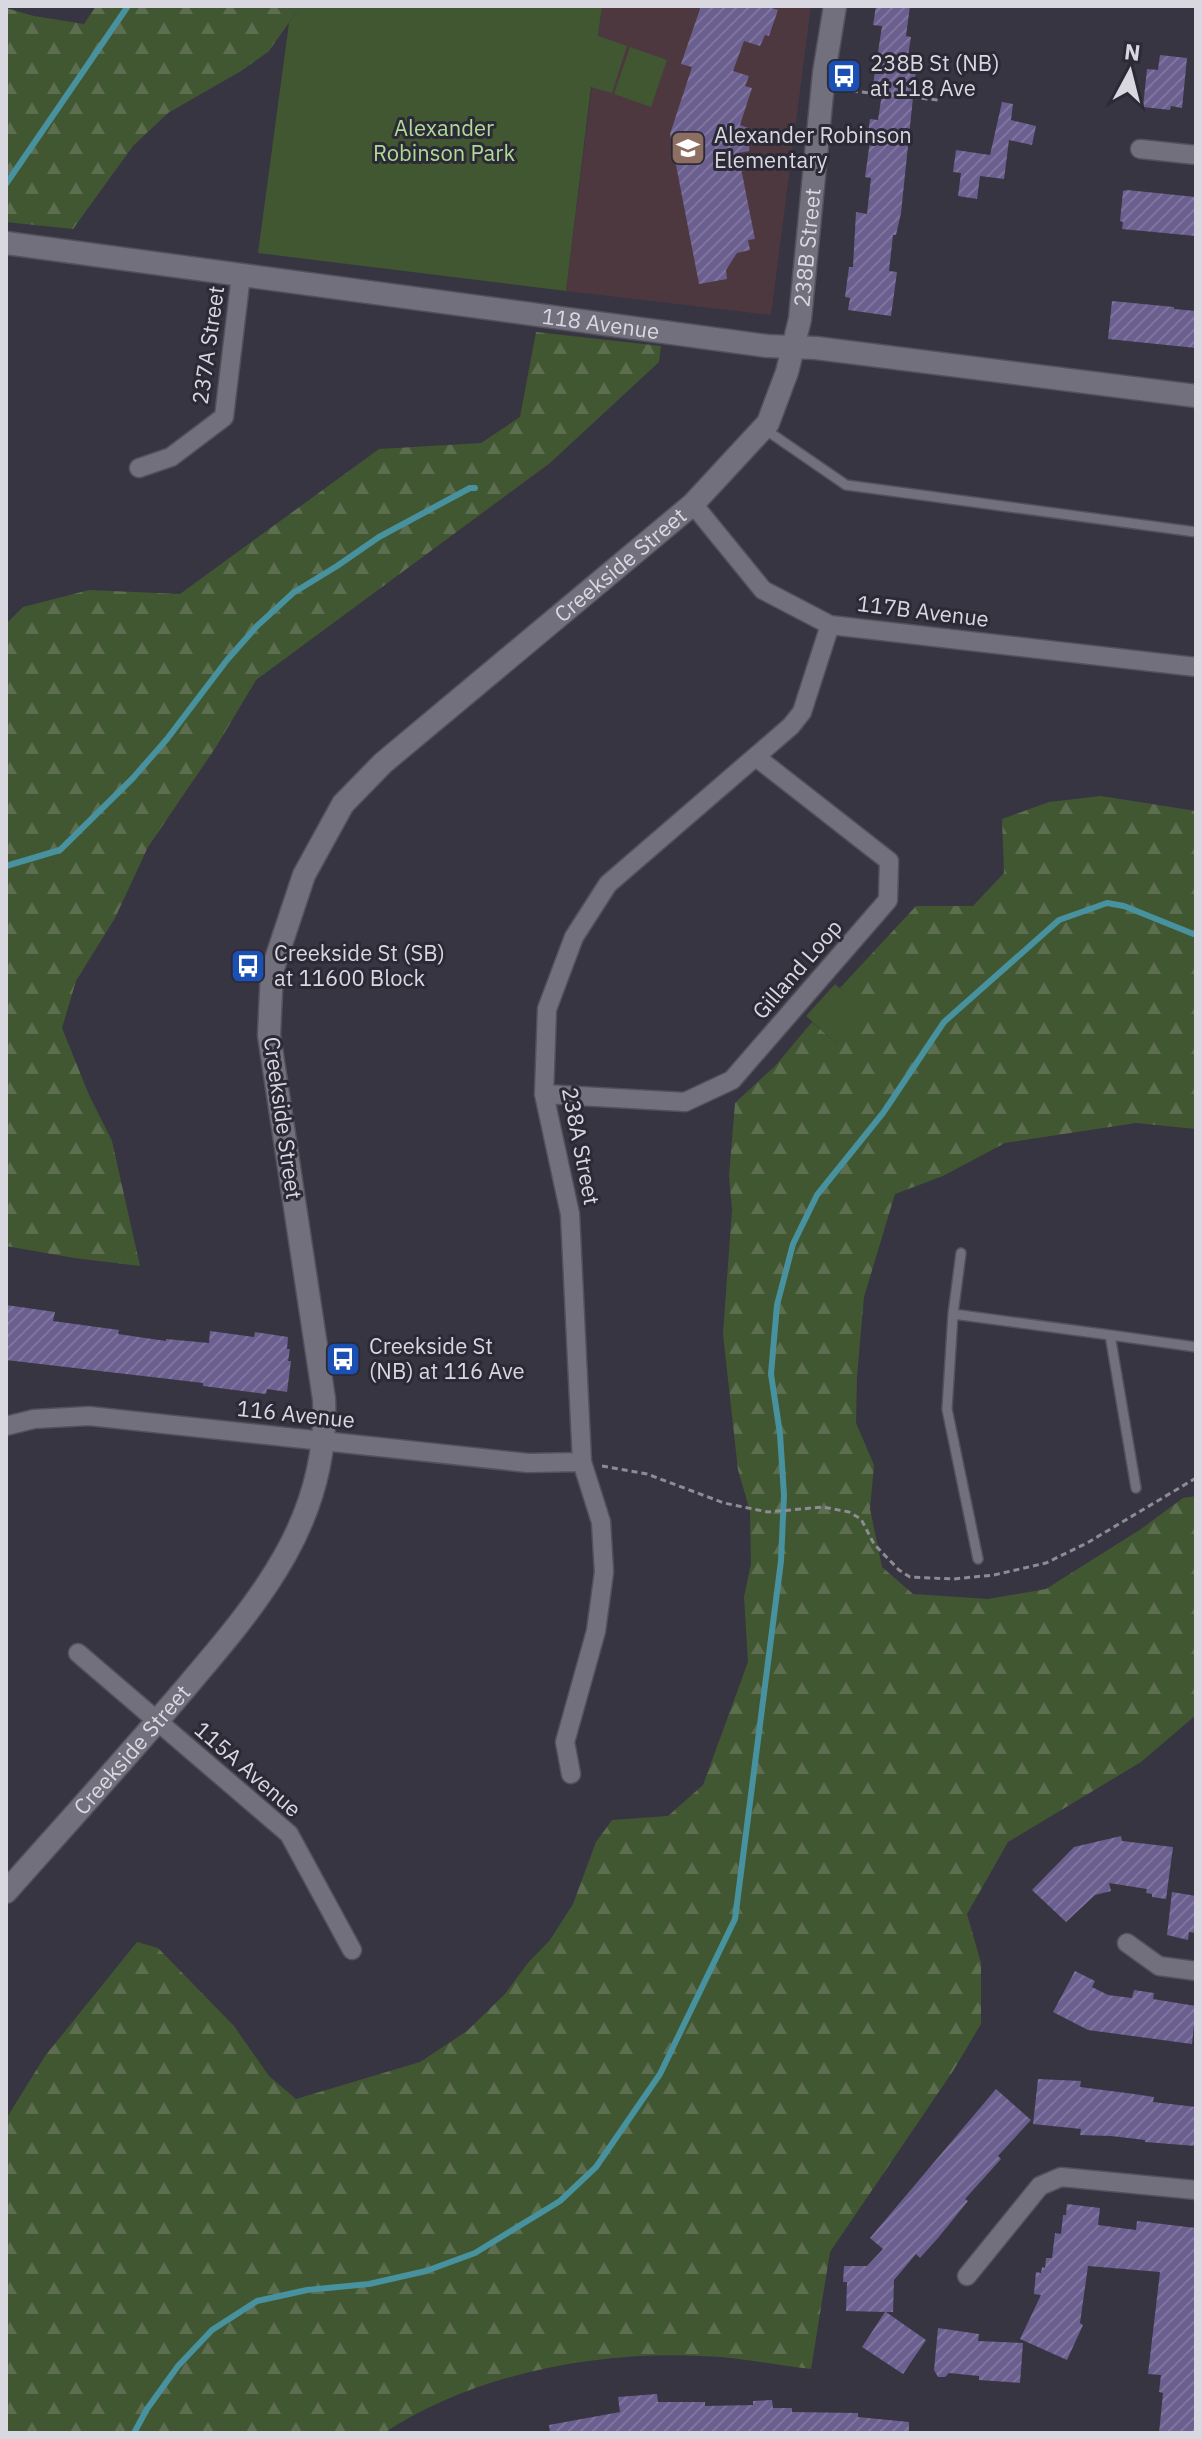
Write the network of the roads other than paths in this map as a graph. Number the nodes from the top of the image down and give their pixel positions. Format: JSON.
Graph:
{"nodes":[{"id":1,"x":835,"y":6,"type":"edge"},
{"id":2,"x":1140,"y":149,"type":"dead end"},
{"id":3,"x":1196,"y":155,"type":"edge"},
{"id":4,"x":6,"y":243,"type":"edge"},
{"id":5,"x":241,"y":275,"type":"junction"},
{"id":6,"x":794,"y":347,"type":"junction"},
{"id":7,"x":1196,"y":396,"type":"edge"},
{"id":8,"x":763,"y":428,"type":"junction"},
{"id":9,"x":139,"y":468,"type":"dead end"},
{"id":10,"x":693,"y":504,"type":"junction"},
{"id":11,"x":1196,"y":532,"type":"edge"},
{"id":12,"x":830,"y":625,"type":"junction"},
{"id":13,"x":1196,"y":667,"type":"edge"},
{"id":14,"x":756,"y":757,"type":"junction"},
{"id":15,"x":544,"y":1094,"type":"junction"},
{"id":16,"x":961,"y":1253,"type":"dead end"},
{"id":17,"x":953,"y":1314,"type":"junction"},
{"id":18,"x":1110,"y":1335,"type":"junction"},
{"id":19,"x":1196,"y":1347,"type":"edge"},
{"id":20,"x":6,"y":1426,"type":"edge"},
{"id":21,"x":323,"y":1441,"type":"junction"},
{"id":22,"x":582,"y":1462,"type":"junction"},
{"id":23,"x":1136,"y":1488,"type":"dead end"},
{"id":24,"x":978,"y":1559,"type":"dead end"},
{"id":25,"x":78,"y":1653,"type":"dead end"},
{"id":26,"x":157,"y":1722,"type":"junction"},
{"id":27,"x":571,"y":1774,"type":"dead end"},
{"id":28,"x":6,"y":1892,"type":"edge"},
{"id":29,"x":1127,"y":1943,"type":"dead end"},
{"id":30,"x":352,"y":1950,"type":"dead end"},
{"id":31,"x":1196,"y":1971,"type":"edge"},
{"id":32,"x":1196,"y":2190,"type":"edge"},
{"id":33,"x":967,"y":2276,"type":"dead end"}],
"edges":[{"from":1,"to":6,"type":"street","name":"238B Street"},
{"from":2,"to":3,"type":"street"},
{"from":4,"to":5,"type":"street","name":"118 Avenue"},
{"from":5,"to":6,"type":"street","name":"118 Avenue"},
{"from":5,"to":9,"type":"street","name":"237A Street"},
{"from":6,"to":7,"type":"street","name":"118 Avenue"},
{"from":6,"to":8,"type":"street","name":"Creekside Street"},
{"from":8,"to":10,"type":"street","name":"Creekside Street"},
{"from":8,"to":11,"type":"lane"},
{"from":10,"to":12,"type":"street","name":"117B Avenue"},
{"from":10,"to":21,"type":"street","name":"Creekside Street"},
{"from":12,"to":13,"type":"street","name":"117B Avenue"},
{"from":12,"to":14,"type":"street","name":"238A Street"},
{"from":14,"to":15,"type":"street","name":"238A Street"},
{"from":14,"to":15,"type":"street","name":"Gilland Loop"},
{"from":15,"to":22,"type":"street","name":"238A Street"},
{"from":16,"to":17,"type":"lane"},
{"from":17,"to":18,"type":"lane"},
{"from":17,"to":24,"type":"lane"},
{"from":18,"to":19,"type":"lane"},
{"from":18,"to":23,"type":"lane"},
{"from":20,"to":21,"type":"street","name":"116 Avenue"},
{"from":21,"to":22,"type":"street","name":"116 Avenue"},
{"from":21,"to":26,"type":"street","name":"Creekside Street"},
{"from":22,"to":27,"type":"street","name":"238A Street"},
{"from":25,"to":26,"type":"street","name":"115A Avenue"},
{"from":26,"to":28,"type":"street","name":"Creekside Street"},
{"from":26,"to":30,"type":"street","name":"115A Avenue"},
{"from":29,"to":31,"type":"street"},
{"from":32,"to":33,"type":"street"}]}
